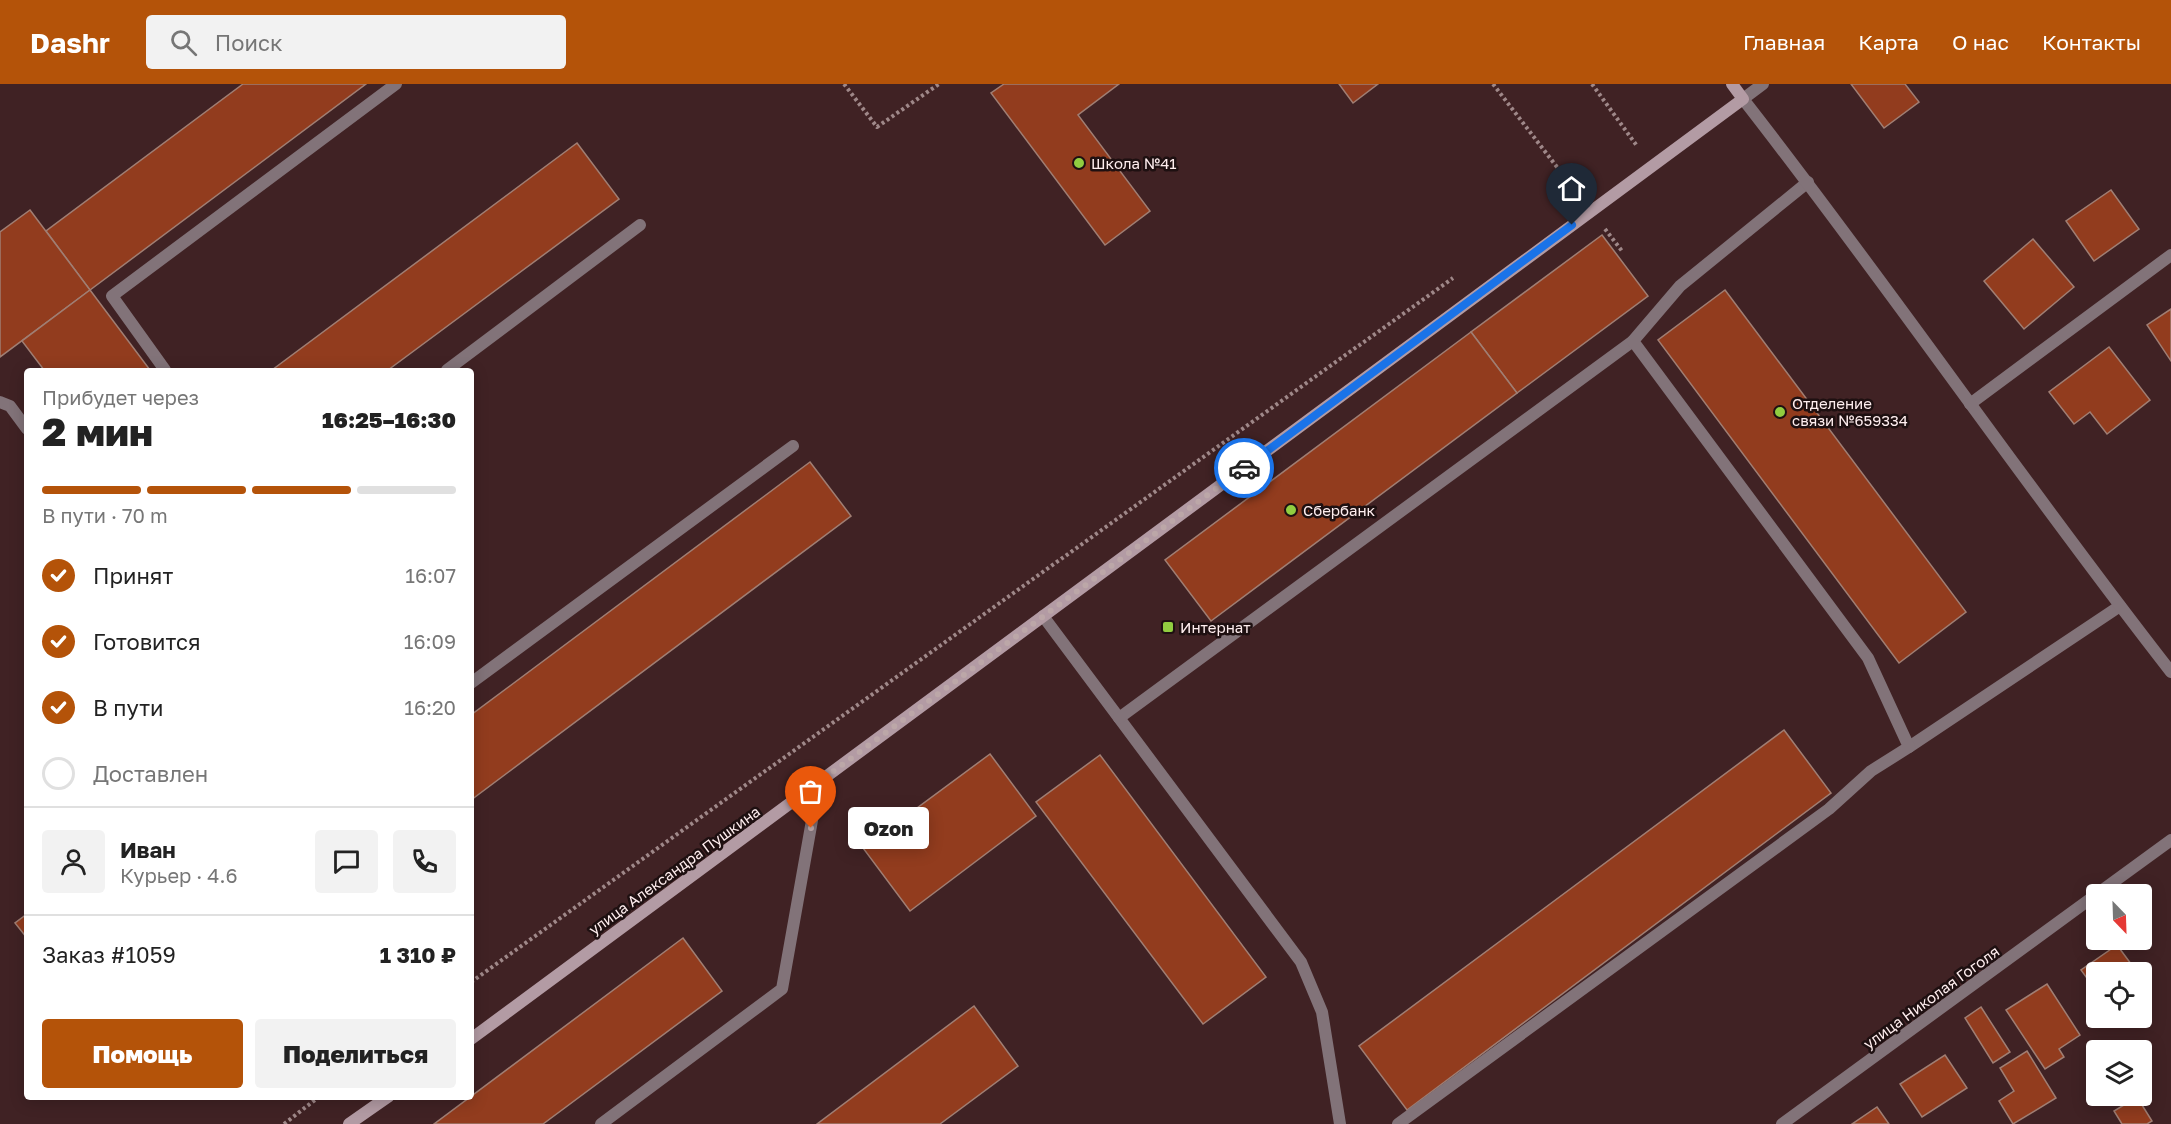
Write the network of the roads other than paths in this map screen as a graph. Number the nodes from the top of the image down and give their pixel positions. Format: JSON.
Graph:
{"nodes":[{"id":1,"x":396,"y":84,"type":"edge"},
{"id":2,"x":1732,"y":84,"type":"edge"},
{"id":3,"x":1763,"y":84,"type":"edge"},
{"id":4,"x":1743,"y":99,"type":"junction"},
{"id":5,"x":1808,"y":182,"type":"junction"},
{"id":6,"x":640,"y":225,"type":"dead end"},
{"id":7,"x":2171,"y":255,"type":"edge"},
{"id":8,"x":1633,"y":341,"type":"junction"},
{"id":9,"x":164,"y":368,"type":"edge"},
{"id":10,"x":450,"y":368,"type":"edge"},
{"id":11,"x":0,"y":402,"type":"edge"},
{"id":12,"x":1970,"y":404,"type":"junction"},
{"id":13,"x":24,"y":425,"type":"edge"},
{"id":14,"x":793,"y":446,"type":"dead end"},
{"id":15,"x":2120,"y":606,"type":"junction"},
{"id":16,"x":1043,"y":616,"type":"junction"},
{"id":17,"x":2171,"y":672,"type":"edge"},
{"id":18,"x":474,"y":680,"type":"edge"},
{"id":19,"x":1119,"y":718,"type":"junction"},
{"id":20,"x":1909,"y":747,"type":"junction"},
{"id":21,"x":819,"y":782,"type":"junction"},
{"id":22,"x":2171,"y":840,"type":"edge"},
{"id":23,"x":2111,"y":884,"type":"edge"},
{"id":24,"x":2086,"y":902,"type":"edge"},
{"id":25,"x":474,"y":1036,"type":"edge"},
{"id":26,"x":383,"y":1100,"type":"edge"},
{"id":27,"x":349,"y":1124,"type":"edge"},
{"id":28,"x":601,"y":1124,"type":"edge"},
{"id":29,"x":1340,"y":1124,"type":"edge"},
{"id":30,"x":1398,"y":1124,"type":"edge"},
{"id":31,"x":1782,"y":1124,"type":"edge"}],
"edges":[{"from":1,"to":9,"type":"street"},
{"from":2,"to":4,"type":"main road"},
{"from":3,"to":4,"type":"street","name":"улица Александра Пушкина"},
{"from":4,"to":5,"type":"street"},
{"from":4,"to":16,"type":"main road","name":"улица Александра Пушкина"},
{"from":5,"to":8,"type":"street"},
{"from":5,"to":12,"type":"street"},
{"from":6,"to":10,"type":"street"},
{"from":7,"to":12,"type":"street"},
{"from":8,"to":19,"type":"street"},
{"from":8,"to":20,"type":"street"},
{"from":11,"to":13,"type":"street"},
{"from":12,"to":15,"type":"street"},
{"from":14,"to":18,"type":"street"},
{"from":15,"to":17,"type":"street"},
{"from":15,"to":20,"type":"street"},
{"from":16,"to":19,"type":"street"},
{"from":16,"to":21,"type":"main road","name":"улица Александра Пушкина"},
{"from":19,"to":29,"type":"street"},
{"from":20,"to":30,"type":"street"},
{"from":21,"to":25,"type":"main road","name":"улица Александра Пушкина"},
{"from":21,"to":28,"type":"street"},
{"from":22,"to":23,"type":"street","name":"улица Николая Гоголя"},
{"from":24,"to":31,"type":"street","name":"улица Николая Гоголя"},
{"from":26,"to":27,"type":"main road"}]}
